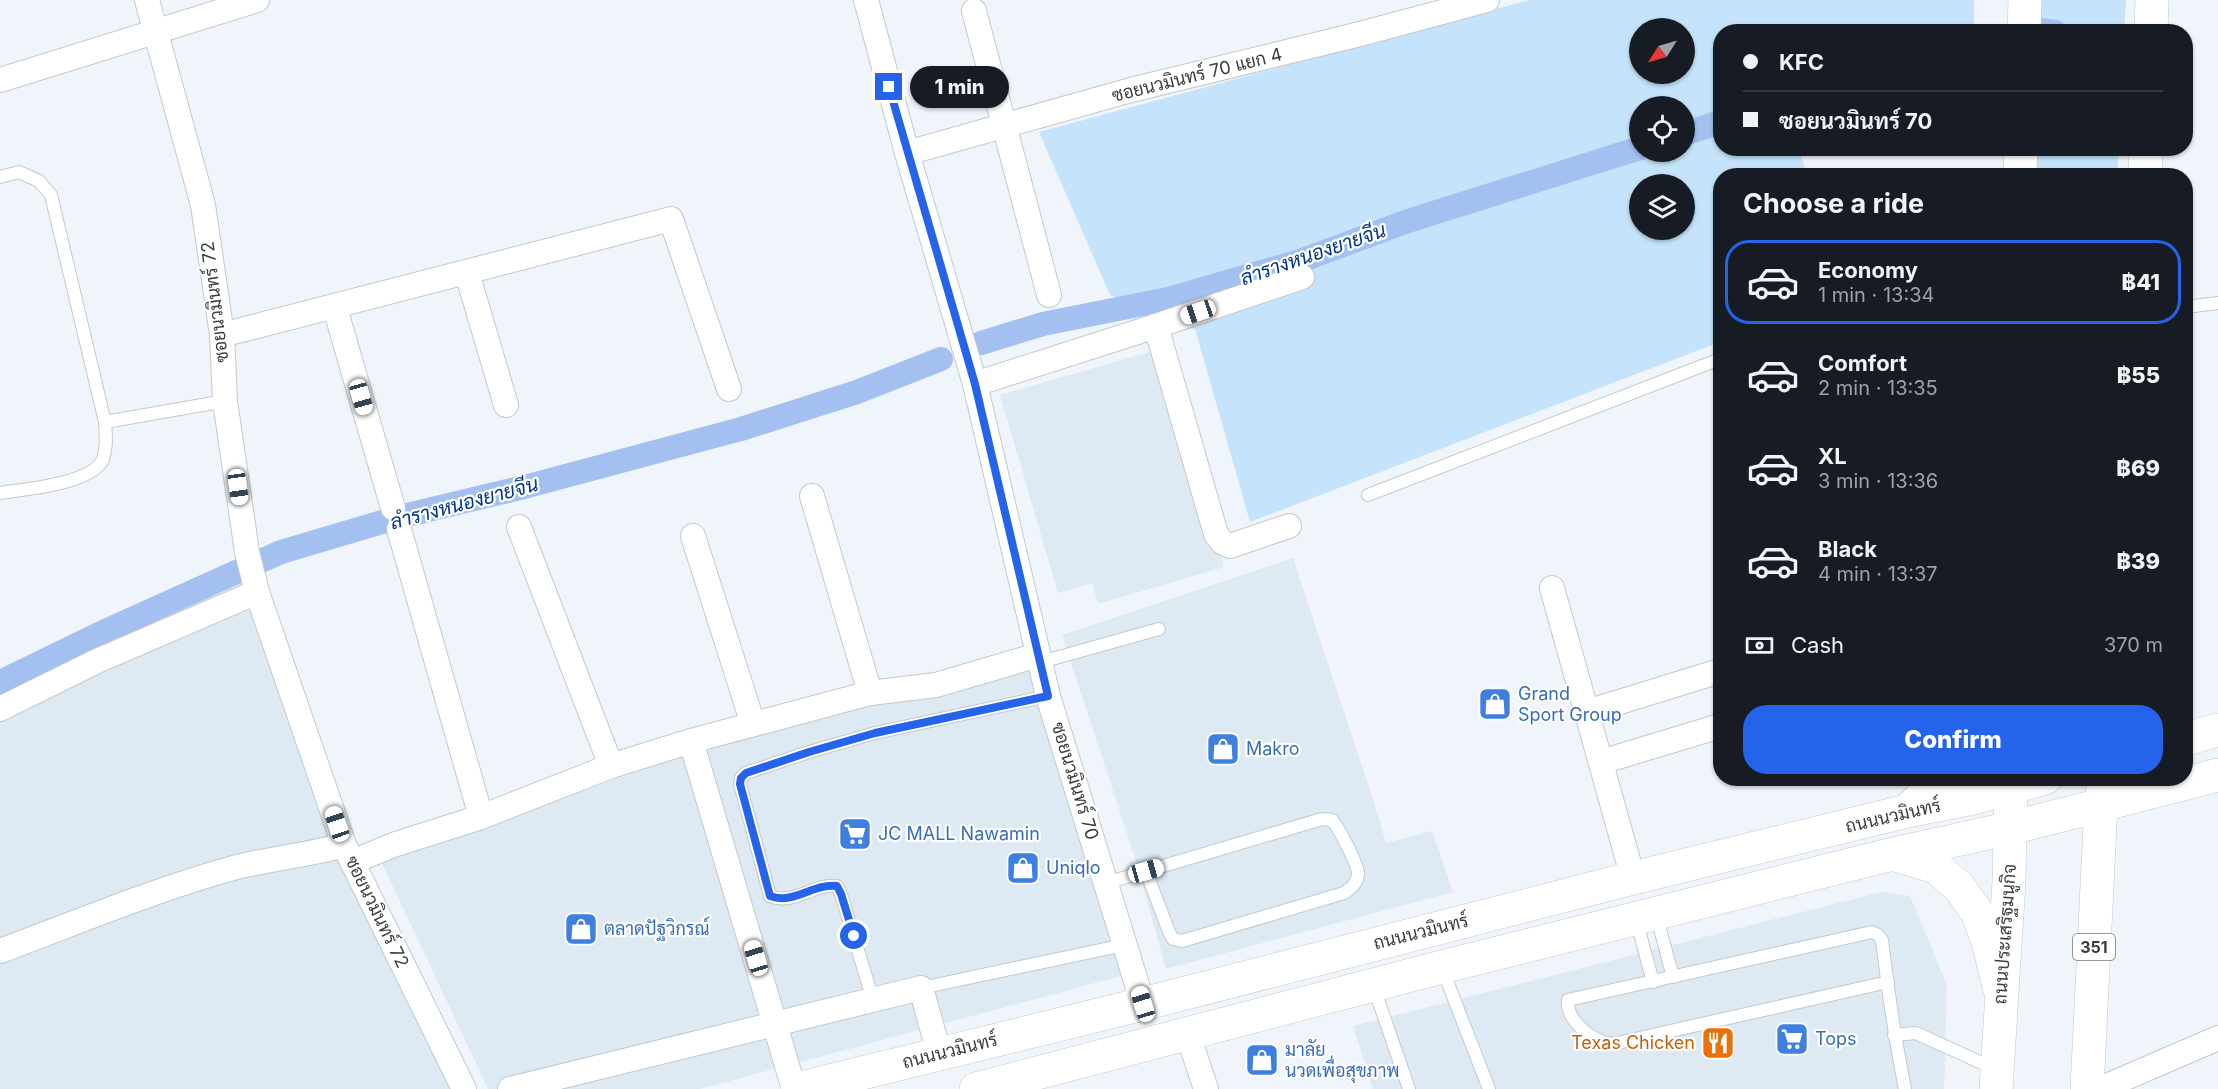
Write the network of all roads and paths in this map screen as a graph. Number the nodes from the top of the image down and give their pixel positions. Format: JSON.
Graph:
{"nodes":[{"id":1,"x":147,"y":0,"type":"edge"},
{"id":2,"x":257,"y":0,"type":"edge"},
{"id":3,"x":866,"y":0,"type":"edge"},
{"id":4,"x":1487,"y":0,"type":"edge"},
{"id":5,"x":2025,"y":0,"type":"edge"},
{"id":6,"x":2152,"y":0,"type":"edge"},
{"id":7,"x":974,"y":11,"type":"dead end"},
{"id":8,"x":2024,"y":24,"type":"edge"},
{"id":9,"x":2151,"y":24,"type":"edge"},
{"id":10,"x":156,"y":31,"type":"junction"},
{"id":11,"x":0,"y":80,"type":"edge"},
{"id":12,"x":1003,"y":127,"type":"junction"},
{"id":13,"x":907,"y":153,"type":"junction"},
{"id":14,"x":0,"y":177,"type":"edge"},
{"id":15,"x":467,"y":273,"type":"junction"},
{"id":16,"x":1302,"y":277,"type":"dead end"},
{"id":17,"x":1049,"y":295,"type":"dead end"},
{"id":18,"x":2218,"y":303,"type":"edge"},
{"id":19,"x":2193,"y":306,"type":"edge"},
{"id":20,"x":335,"y":308,"type":"junction"},
{"id":21,"x":1156,"y":326,"type":"junction"},
{"id":22,"x":222,"y":336,"type":"junction"},
{"id":23,"x":1713,"y":362,"type":"edge"},
{"id":24,"x":975,"y":384,"type":"junction"},
{"id":25,"x":729,"y":389,"type":"dead end"},
{"id":26,"x":225,"y":401,"type":"junction"},
{"id":27,"x":507,"y":405,"type":"dead end"},
{"id":28,"x":105,"y":422,"type":"junction"},
{"id":29,"x":0,"y":493,"type":"edge"},
{"id":30,"x":1368,"y":495,"type":"dead end"},
{"id":31,"x":812,"y":496,"type":"dead end"},
{"id":32,"x":1289,"y":525,"type":"dead end"},
{"id":33,"x":519,"y":527,"type":"dead end"},
{"id":34,"x":693,"y":536,"type":"dead end"},
{"id":35,"x":255,"y":584,"type":"junction"},
{"id":36,"x":1552,"y":588,"type":"dead end"},
{"id":37,"x":1160,"y":629,"type":"dead end"},
{"id":38,"x":1040,"y":659,"type":"junction"},
{"id":39,"x":1713,"y":673,"type":"edge"},
{"id":40,"x":870,"y":693,"type":"junction"},
{"id":41,"x":1048,"y":696,"type":"junction"},
{"id":42,"x":0,"y":709,"type":"edge"},
{"id":43,"x":1587,"y":712,"type":"junction"},
{"id":44,"x":753,"y":724,"type":"junction"},
{"id":45,"x":1713,"y":728,"type":"edge"},
{"id":46,"x":691,"y":741,"type":"junction"},
{"id":47,"x":1601,"y":762,"type":"junction"},
{"id":48,"x":612,"y":766,"type":"junction"},
{"id":49,"x":2218,"y":775,"type":"edge"},
{"id":50,"x":2193,"y":778,"type":"edge"},
{"id":51,"x":1933,"y":786,"type":"edge"},
{"id":52,"x":2000,"y":786,"type":"edge"},
{"id":53,"x":2011,"y":786,"type":"edge"},
{"id":54,"x":2138,"y":786,"type":"edge"},
{"id":55,"x":2102,"y":791,"type":"edge"},
{"id":56,"x":1907,"y":811,"type":"junction"},
{"id":57,"x":481,"y":817,"type":"junction"},
{"id":58,"x":2011,"y":828,"type":"junction"},
{"id":59,"x":348,"y":853,"type":"junction"},
{"id":60,"x":1893,"y":854,"type":"junction"},
{"id":61,"x":1146,"y":871,"type":"junction"},
{"id":62,"x":1634,"y":878,"type":"junction"},
{"id":63,"x":1106,"y":883,"type":"junction"},
{"id":64,"x":1646,"y":915,"type":"junction"},
{"id":65,"x":1124,"y":945,"type":"junction"},
{"id":66,"x":0,"y":951,"type":"edge"},
{"id":67,"x":1442,"y":967,"type":"junction"},
{"id":68,"x":1673,"y":977,"type":"junction"},
{"id":69,"x":1653,"y":982,"type":"junction"},
{"id":70,"x":1887,"y":982,"type":"junction"},
{"id":71,"x":1373,"y":984,"type":"junction"},
{"id":72,"x":921,"y":988,"type":"junction"},
{"id":73,"x":2001,"y":994,"type":"junction"},
{"id":74,"x":873,"y":1000,"type":"junction"},
{"id":75,"x":1143,"y":1004,"type":"junction"},
{"id":76,"x":776,"y":1023,"type":"junction"},
{"id":77,"x":1188,"y":1035,"type":"junction"},
{"id":78,"x":1894,"y":1035,"type":"junction"},
{"id":79,"x":2218,"y":1038,"type":"edge"},
{"id":80,"x":939,"y":1053,"type":"junction"},
{"id":81,"x":1996,"y":1079,"type":"edge"},
{"id":82,"x":1030,"y":1082,"type":"edge"},
{"id":83,"x":464,"y":1089,"type":"edge"},
{"id":84,"x":510,"y":1089,"type":"edge"},
{"id":85,"x":796,"y":1089,"type":"edge"},
{"id":86,"x":976,"y":1089,"type":"edge"},
{"id":87,"x":1206,"y":1089,"type":"edge"},
{"id":88,"x":1409,"y":1089,"type":"edge"},
{"id":89,"x":1489,"y":1089,"type":"edge"},
{"id":90,"x":1905,"y":1089,"type":"edge"},
{"id":91,"x":2087,"y":1089,"type":"edge"},
{"id":92,"x":2100,"y":1089,"type":"edge"}],
"edges":[{"from":1,"to":10,"type":"street","name":"ซอยนวมินทร์ 72"},
{"from":2,"to":10,"type":"street"},
{"from":3,"to":13,"type":"street","name":"ซอยนวมินทร์ 70"},
{"from":4,"to":12,"type":"street","name":"ซอยนวมินทร์ 70 แยก 4"},
{"from":5,"to":8,"type":"main road"},
{"from":6,"to":9,"type":"main road"},
{"from":7,"to":12,"type":"street"},
{"from":10,"to":11,"type":"street"},
{"from":10,"to":22,"type":"street","name":"ซอยนวมินทร์ 72"},
{"from":12,"to":13,"type":"street","name":"ซอยนวมินทร์ 70 แยก 4"},
{"from":12,"to":17,"type":"street"},
{"from":13,"to":24,"type":"street","name":"ซอยนวมินทร์ 70"},
{"from":14,"to":28,"type":"lane"},
{"from":15,"to":20,"type":"street"},
{"from":15,"to":25,"type":"street"},
{"from":15,"to":27,"type":"street"},
{"from":16,"to":21,"type":"street"},
{"from":18,"to":19,"type":"lane"},
{"from":20,"to":22,"type":"street"},
{"from":20,"to":57,"type":"street"},
{"from":21,"to":24,"type":"street"},
{"from":21,"to":32,"type":"street"},
{"from":22,"to":26,"type":"street","name":"ซอยนวมินทร์ 72"},
{"from":23,"to":30,"type":"lane"},
{"from":24,"to":38,"type":"street","name":"ซอยนวมินทร์ 70"},
{"from":26,"to":28,"type":"lane"},
{"from":26,"to":35,"type":"street","name":"ซอยนวมินทร์ 72"},
{"from":28,"to":29,"type":"lane"},
{"from":31,"to":40,"type":"street"},
{"from":33,"to":48,"type":"street"},
{"from":34,"to":44,"type":"street"},
{"from":35,"to":42,"type":"street"},
{"from":35,"to":59,"type":"street","name":"ซอยนวมินทร์ 72"},
{"from":36,"to":43,"type":"street"},
{"from":37,"to":38,"type":"lane"},
{"from":38,"to":40,"type":"street"},
{"from":38,"to":41,"type":"street","name":"ซอยนวมินทร์ 70"},
{"from":39,"to":43,"type":"street"},
{"from":40,"to":44,"type":"street"},
{"from":41,"to":63,"type":"street","name":"ซอยนวมินทร์ 70"},
{"from":41,"to":74,"type":"lane"},
{"from":43,"to":47,"type":"street"},
{"from":44,"to":46,"type":"street"},
{"from":45,"to":47,"type":"street"},
{"from":46,"to":48,"type":"street"},
{"from":46,"to":76,"type":"street"},
{"from":47,"to":62,"type":"street"},
{"from":48,"to":57,"type":"street"},
{"from":49,"to":50,"type":"main road","name":"ถนนนวมินทร์"},
{"from":51,"to":56,"type":"main road"},
{"from":52,"to":56,"type":"main road","name":"ถนนนวมินทร์"},
{"from":53,"to":58,"type":"main road","name":"ถนนประเสริฐมนูกิจ"},
{"from":54,"to":55,"type":"main road","name":"ถนนนวมินทร์"},
{"from":55,"to":58,"type":"main road","name":"ถนนนวมินทร์"},
{"from":55,"to":91,"type":"main road","number":"351"},
{"from":56,"to":62,"type":"main road","name":"ถนนนวมินทร์"},
{"from":57,"to":59,"type":"street"},
{"from":58,"to":60,"type":"main road","name":"ถนนนวมินทร์"},
{"from":58,"to":73,"type":"main road","name":"ถนนประเสริฐมนูกิจ"},
{"from":59,"to":66,"type":"street"},
{"from":59,"to":83,"type":"street","name":"ซอยนวมินทร์ 72"},
{"from":60,"to":64,"type":"main road","name":"ถนนนวมินทร์"},
{"from":60,"to":73,"type":"main road"},
{"from":61,"to":61,"type":"lane"},
{"from":61,"to":63,"type":"lane"},
{"from":62,"to":75,"type":"main road","name":"ถนนนวมินทร์"},
{"from":63,"to":65,"type":"street","name":"ซอยนวมินทร์ 70"},
{"from":64,"to":67,"type":"main road","name":"ถนนนวมินทร์"},
{"from":64,"to":68,"type":"lane"},
{"from":64,"to":69,"type":"lane"},
{"from":65,"to":72,"type":"lane"},
{"from":65,"to":75,"type":"street","name":"ซอยนวมินทร์ 70"},
{"from":67,"to":71,"type":"main road","name":"ถนนนวมินทร์"},
{"from":67,"to":89,"type":"lane"},
{"from":68,"to":69,"type":"lane"},
{"from":68,"to":70,"type":"lane"},
{"from":69,"to":70,"type":"lane"},
{"from":70,"to":78,"type":"lane"},
{"from":71,"to":77,"type":"main road","name":"ถนนนวมินทร์"},
{"from":71,"to":88,"type":"lane"},
{"from":72,"to":74,"type":"street"},
{"from":72,"to":80,"type":"street"},
{"from":73,"to":81,"type":"main road","name":"ถนนประเสริฐมนูกิจ"},
{"from":74,"to":76,"type":"street"},
{"from":75,"to":80,"type":"main road","name":"ถนนนวมินทร์"},
{"from":76,"to":84,"type":"street"},
{"from":76,"to":85,"type":"street"},
{"from":77,"to":82,"type":"main road","name":"ถนนนวมินทร์"},
{"from":77,"to":87,"type":"street"},
{"from":78,"to":81,"type":"lane"},
{"from":78,"to":90,"type":"lane"},
{"from":79,"to":92,"type":"street"},
{"from":80,"to":85,"type":"main road","name":"ถนนนวมินทร์"},
{"from":82,"to":86,"type":"main road","name":"ถนนนวมินทร์"}]}
